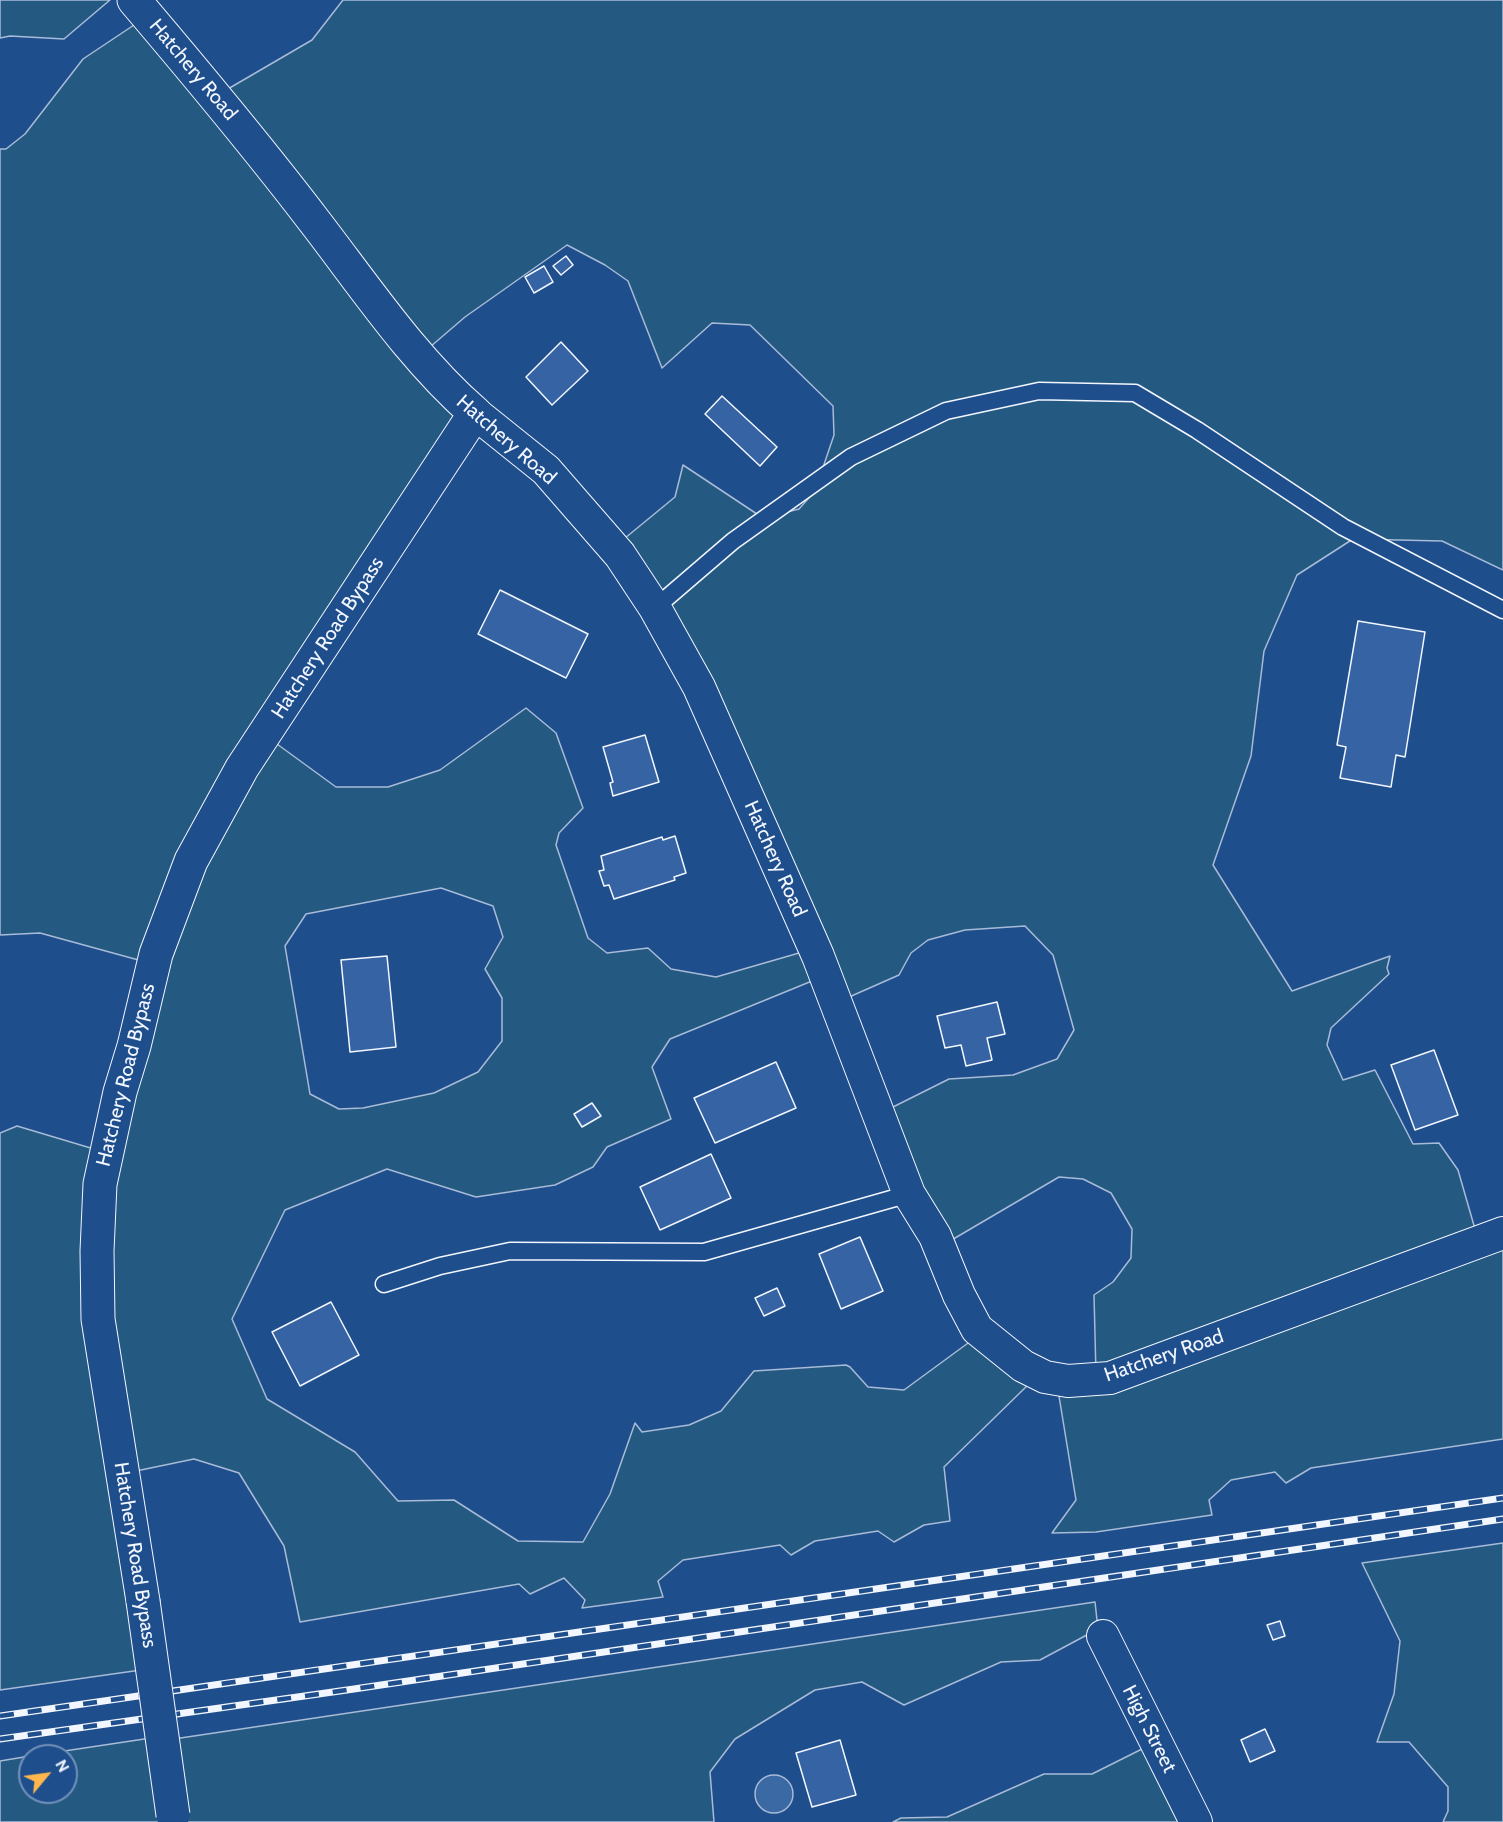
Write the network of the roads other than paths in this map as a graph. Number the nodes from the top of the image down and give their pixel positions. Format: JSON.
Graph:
{"nodes":[{"id":1,"x":134,"y":0,"type":"edge"},
{"id":2,"x":476,"y":413,"type":"junction"},
{"id":3,"x":655,"y":608,"type":"junction"},
{"id":4,"x":1503,"y":610,"type":"edge"},
{"id":5,"x":909,"y":1194,"type":"junction"},
{"id":6,"x":1503,"y":1233,"type":"edge"},
{"id":7,"x":384,"y":1284,"type":"dead end"},
{"id":8,"x":1102,"y":1636,"type":"dead end"},
{"id":9,"x":173,"y":1818,"type":"edge"},
{"id":10,"x":1196,"y":1822,"type":"edge"}],
"edges":[{"from":1,"to":2,"type":"street","name":"Hatchery Road"},
{"from":2,"to":3,"type":"street","name":"Hatchery Road"},
{"from":2,"to":9,"type":"street","name":"Hatchery Road Bypass","bridge":true},
{"from":3,"to":4,"type":"lane"},
{"from":3,"to":5,"type":"street","name":"Hatchery Road"},
{"from":5,"to":6,"type":"street","name":"Hatchery Road"},
{"from":5,"to":7,"type":"lane"},
{"from":8,"to":10,"type":"street","name":"High Street"}]}
